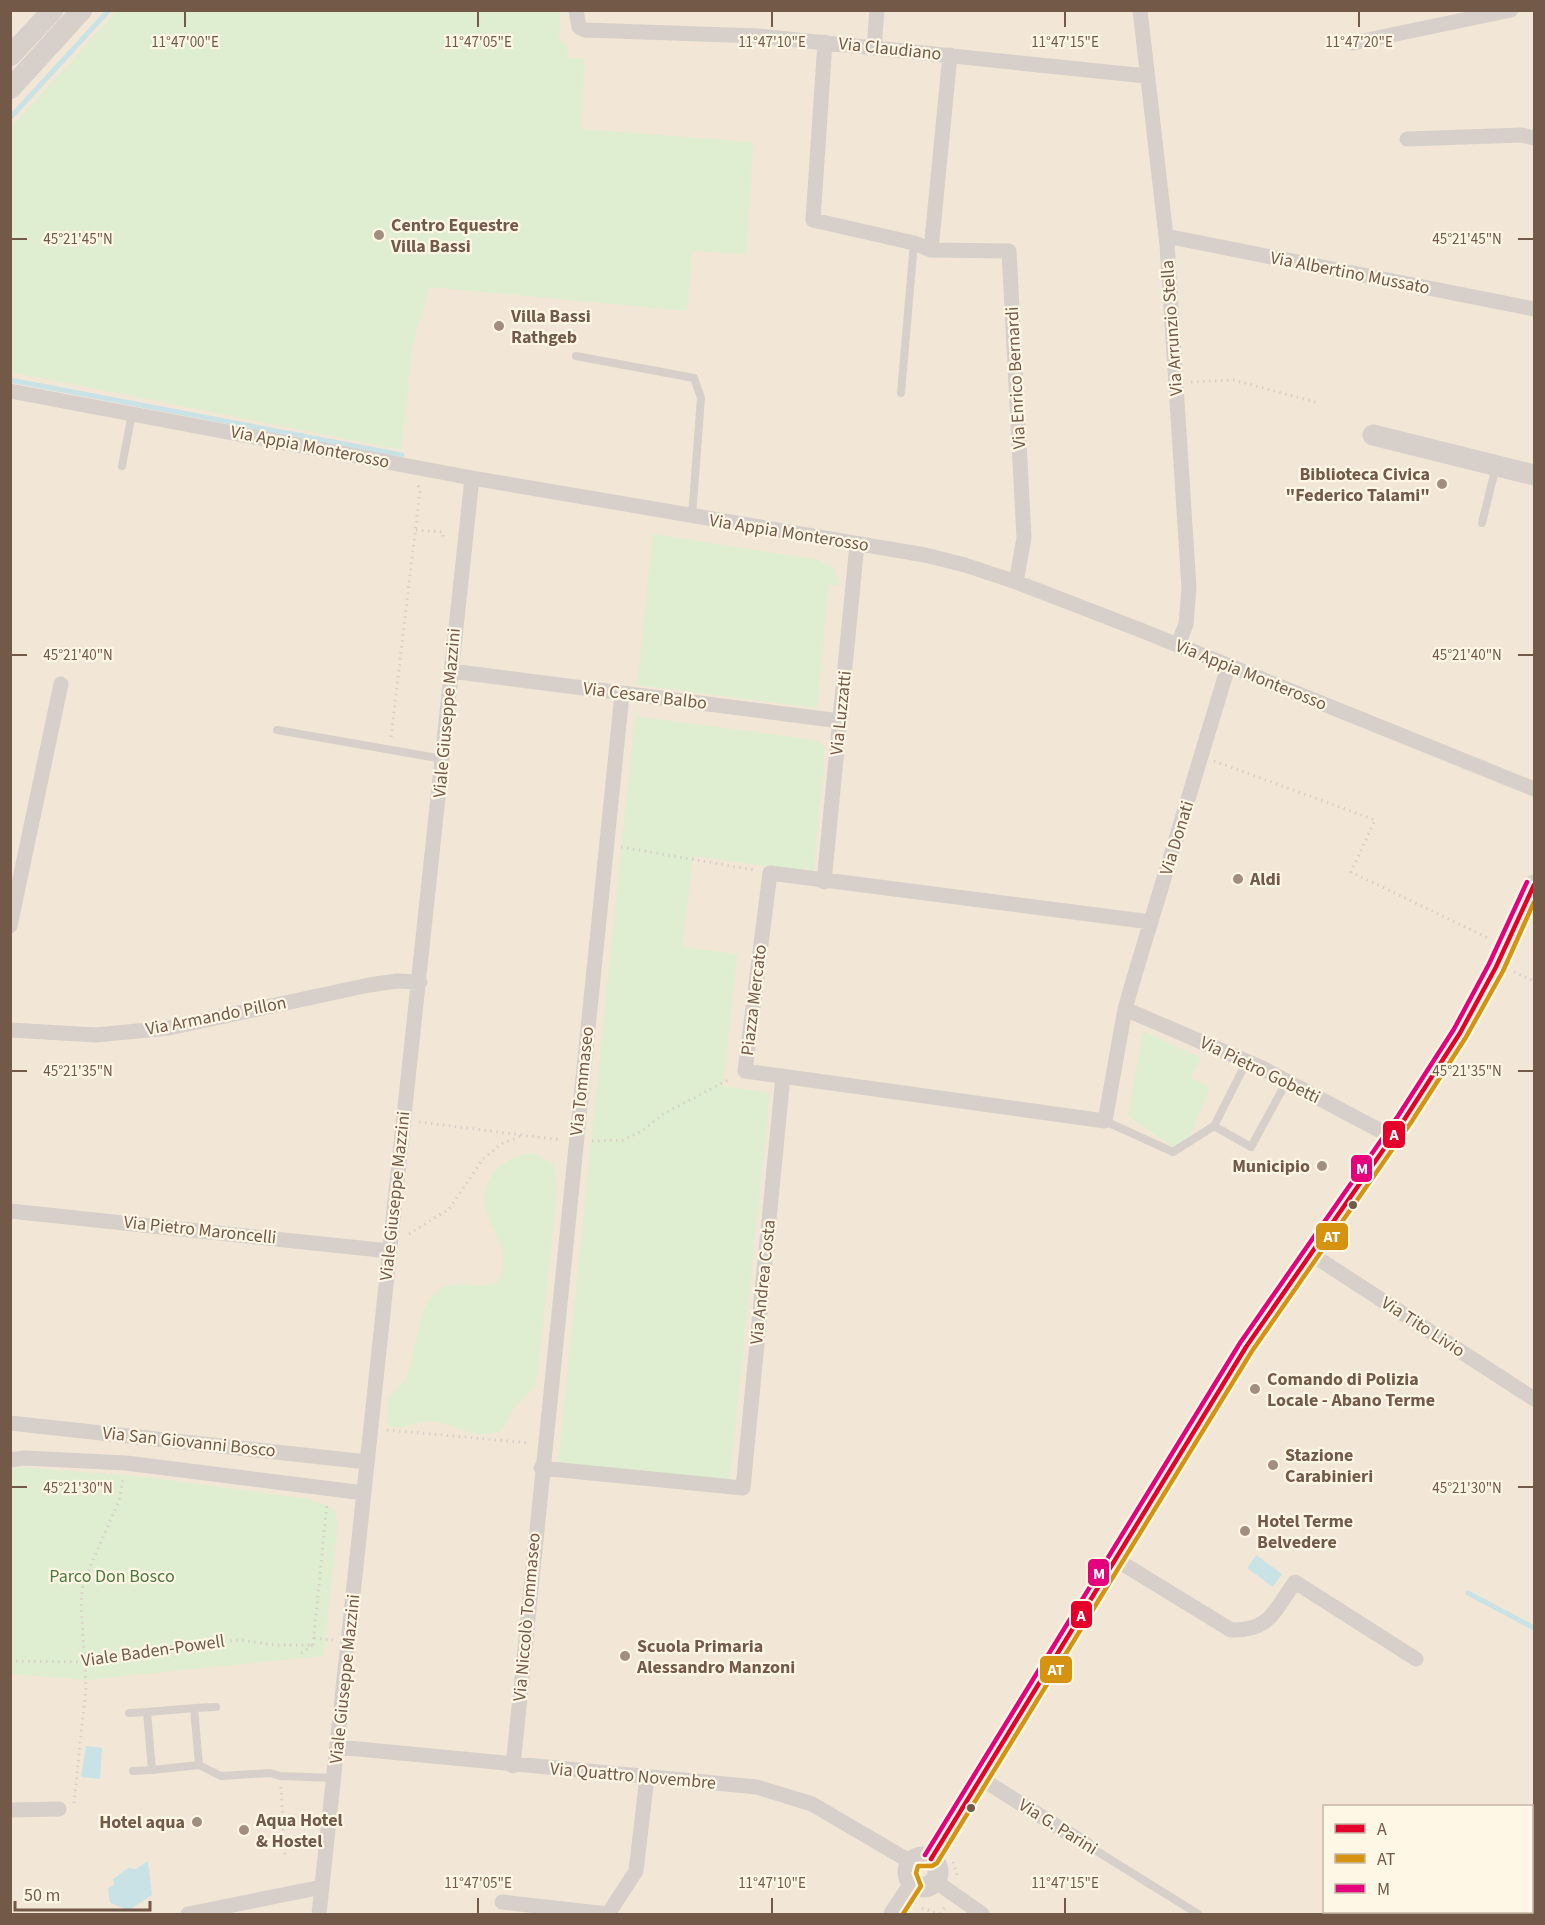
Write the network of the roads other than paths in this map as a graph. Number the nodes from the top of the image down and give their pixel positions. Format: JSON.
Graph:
{"nodes":[{"id":1,"x":53,"y":10,"type":"edge"},
{"id":2,"x":82,"y":10,"type":"edge"},
{"id":3,"x":576,"y":10,"type":"edge"},
{"id":4,"x":877,"y":10,"type":"edge"},
{"id":5,"x":1140,"y":10,"type":"edge"},
{"id":6,"x":1511,"y":10,"type":"edge"},
{"id":7,"x":825,"y":42,"type":"junction"},
{"id":8,"x":1353,"y":43,"type":"dead end"},
{"id":9,"x":874,"y":48,"type":"junction"},
{"id":10,"x":950,"y":55,"type":"junction"},
{"id":11,"x":10,"y":56,"type":"edge"},
{"id":12,"x":1146,"y":76,"type":"junction"},
{"id":13,"x":10,"y":89,"type":"edge"},
{"id":14,"x":1534,"y":138,"type":"edge"},
{"id":15,"x":1407,"y":139,"type":"dead end"},
{"id":16,"x":1166,"y":241,"type":"junction"},
{"id":17,"x":914,"y":243,"type":"junction"},
{"id":18,"x":931,"y":250,"type":"junction"},
{"id":19,"x":1534,"y":309,"type":"edge"},
{"id":20,"x":576,"y":356,"type":"dead end"},
{"id":21,"x":10,"y":391,"type":"edge"},
{"id":22,"x":901,"y":393,"type":"dead end"},
{"id":23,"x":132,"y":413,"type":"junction"},
{"id":24,"x":1373,"y":435,"type":"dead end"},
{"id":25,"x":122,"y":466,"type":"dead end"},
{"id":26,"x":1496,"y":466,"type":"junction"},
{"id":27,"x":1534,"y":475,"type":"edge"},
{"id":28,"x":472,"y":478,"type":"junction"},
{"id":29,"x":692,"y":516,"type":"junction"},
{"id":30,"x":1482,"y":523,"type":"dead end"},
{"id":31,"x":857,"y":544,"type":"junction"},
{"id":32,"x":1016,"y":582,"type":"junction"},
{"id":33,"x":1178,"y":645,"type":"junction"},
{"id":34,"x":1228,"y":667,"type":"junction"},
{"id":35,"x":451,"y":671,"type":"junction"},
{"id":36,"x":61,"y":684,"type":"dead end"},
{"id":37,"x":622,"y":694,"type":"junction"},
{"id":38,"x":840,"y":721,"type":"junction"},
{"id":39,"x":277,"y":730,"type":"dead end"},
{"id":40,"x":443,"y":759,"type":"junction"},
{"id":41,"x":1534,"y":789,"type":"edge"},
{"id":42,"x":824,"y":882,"type":"junction"},
{"id":43,"x":1534,"y":885,"type":"edge"},
{"id":44,"x":1151,"y":922,"type":"junction"},
{"id":45,"x":10,"y":927,"type":"edge"},
{"id":46,"x":420,"y":982,"type":"junction"},
{"id":47,"x":1125,"y":1009,"type":"junction"},
{"id":48,"x":10,"y":1030,"type":"edge"},
{"id":49,"x":1247,"y":1061,"type":"junction"},
{"id":50,"x":783,"y":1076,"type":"junction"},
{"id":51,"x":1287,"y":1082,"type":"junction"},
{"id":52,"x":1105,"y":1121,"type":"junction"},
{"id":53,"x":1214,"y":1126,"type":"junction"},
{"id":54,"x":1392,"y":1137,"type":"junction"},
{"id":55,"x":10,"y":1211,"type":"edge"},
{"id":56,"x":389,"y":1251,"type":"junction"},
{"id":57,"x":1311,"y":1254,"type":"junction"},
{"id":58,"x":1534,"y":1400,"type":"edge"},
{"id":59,"x":10,"y":1423,"type":"edge"},
{"id":60,"x":10,"y":1460,"type":"edge"},
{"id":61,"x":367,"y":1462,"type":"junction"},
{"id":62,"x":541,"y":1468,"type":"junction"},
{"id":63,"x":364,"y":1493,"type":"junction"},
{"id":64,"x":1115,"y":1559,"type":"junction"},
{"id":65,"x":1416,"y":1659,"type":"dead end"},
{"id":66,"x":216,"y":1707,"type":"dead end"},
{"id":67,"x":194,"y":1708,"type":"junction"},
{"id":68,"x":147,"y":1712,"type":"junction"},
{"id":69,"x":129,"y":1713,"type":"dead end"},
{"id":70,"x":338,"y":1747,"type":"junction"},
{"id":71,"x":199,"y":1765,"type":"junction"},
{"id":72,"x":513,"y":1766,"type":"junction"},
{"id":73,"x":152,"y":1770,"type":"junction"},
{"id":74,"x":133,"y":1771,"type":"dead end"},
{"id":75,"x":646,"y":1777,"type":"junction"},
{"id":76,"x":335,"y":1778,"type":"junction"},
{"id":77,"x":980,"y":1778,"type":"junction"},
{"id":78,"x":58,"y":1809,"type":"road end"},
{"id":79,"x":10,"y":1810,"type":"edge"},
{"id":80,"x":1087,"y":1845,"type":"joint"},
{"id":81,"x":921,"y":1861,"type":"junction"},
{"id":82,"x":925,"y":1882,"type":"junction"},
{"id":83,"x":322,"y":1887,"type":"junction"},
{"id":84,"x":502,"y":1902,"type":"dead end"},
{"id":85,"x":904,"y":1912,"type":"edge"},
{"id":86,"x":188,"y":1914,"type":"edge"},
{"id":87,"x":319,"y":1914,"type":"edge"},
{"id":88,"x":982,"y":1914,"type":"edge"},
{"id":89,"x":1198,"y":1914,"type":"edge"}],
"edges":[{"from":1,"to":11,"type":"street"},
{"from":2,"to":13,"type":"street"},
{"from":3,"to":7,"type":"street","name":"Via Claudiano"},
{"from":4,"to":9,"type":"street"},
{"from":5,"to":12,"type":"street","name":"Via Arrunzio Stella"},
{"from":6,"to":8,"type":"street"},
{"from":7,"to":9,"type":"street","name":"Via Claudiano"},
{"from":7,"to":17,"type":"street","name":"Via Enrico Bernardi"},
{"from":9,"to":10,"type":"street","name":"Via Claudiano"},
{"from":10,"to":12,"type":"street","name":"Via Claudiano"},
{"from":10,"to":18,"type":"street"},
{"from":12,"to":16,"type":"street","name":"Via Arrunzio Stella"},
{"from":14,"to":15,"type":"street"},
{"from":16,"to":19,"type":"street","name":"Via Albertino Mussato"},
{"from":16,"to":33,"type":"street","name":"Via Arrunzio Stella"},
{"from":17,"to":18,"type":"street","name":"Via Enrico Bernardi"},
{"from":17,"to":22,"type":"lane"},
{"from":18,"to":32,"type":"street","name":"Via Enrico Bernardi"},
{"from":20,"to":29,"type":"lane"},
{"from":21,"to":23,"type":"street","name":"Via Appia Monterosso"},
{"from":23,"to":25,"type":"lane"},
{"from":23,"to":28,"type":"street","name":"Via Appia Monterosso"},
{"from":24,"to":26,"type":"street"},
{"from":26,"to":27,"type":"street"},
{"from":26,"to":30,"type":"lane"},
{"from":28,"to":29,"type":"street","name":"Via Appia Monterosso"},
{"from":28,"to":35,"type":"street","name":"Viale Giuseppe Mazzini"},
{"from":29,"to":31,"type":"street","name":"Via Appia Monterosso"},
{"from":31,"to":32,"type":"street","name":"Via Appia Monterosso"},
{"from":31,"to":38,"type":"street","name":"Via Luzzatti"},
{"from":32,"to":33,"type":"street","name":"Via Appia Monterosso"},
{"from":33,"to":34,"type":"street","name":"Via Appia Monterosso"},
{"from":34,"to":41,"type":"street","name":"Via Appia Monterosso"},
{"from":34,"to":44,"type":"street","name":"Via Donati"},
{"from":35,"to":37,"type":"street","name":"Via Cesare Balbo"},
{"from":35,"to":40,"type":"street","name":"Viale Giuseppe Mazzini"},
{"from":36,"to":45,"type":"street"},
{"from":37,"to":38,"type":"street","name":"Via Cesare Balbo"},
{"from":37,"to":62,"type":"street","name":"Via Tommaseo"},
{"from":38,"to":42,"type":"street","name":"Via Luzzatti"},
{"from":39,"to":40,"type":"lane"},
{"from":40,"to":46,"type":"street","name":"Viale Giuseppe Mazzini"},
{"from":42,"to":44,"type":"street"},
{"from":42,"to":50,"type":"street","name":"Piazza Mercato"},
{"from":43,"to":54,"type":"street"},
{"from":44,"to":47,"type":"street","name":"Via Donati"},
{"from":46,"to":48,"type":"street","name":"Via Armando Pillon"},
{"from":46,"to":56,"type":"street","name":"Viale Giuseppe Mazzini"},
{"from":47,"to":49,"type":"street","name":"Via Pietro Gobetti"},
{"from":47,"to":52,"type":"street"},
{"from":49,"to":51,"type":"street","name":"Via Pietro Gobetti"},
{"from":49,"to":53,"type":"lane"},
{"from":50,"to":52,"type":"street","name":"Piazza Mercato"},
{"from":50,"to":62,"type":"street","name":"Via Andrea Costa"},
{"from":51,"to":53,"type":"lane"},
{"from":51,"to":54,"type":"street","name":"Via Pietro Gobetti"},
{"from":52,"to":53,"type":"lane"},
{"from":54,"to":57,"type":"street"},
{"from":55,"to":56,"type":"street","name":"Via Pietro Maroncelli"},
{"from":56,"to":61,"type":"street","name":"Viale Giuseppe Mazzini"},
{"from":57,"to":58,"type":"street","name":"Via Tito Livio"},
{"from":57,"to":64,"type":"street"},
{"from":59,"to":61,"type":"street","name":"Via San Giovanni Bosco"},
{"from":60,"to":63,"type":"street","name":"Via San Giovanni Bosco"},
{"from":61,"to":63,"type":"street","name":"Viale Giuseppe Mazzini"},
{"from":62,"to":72,"type":"street","name":"Via Niccolò Tommaseo"},
{"from":63,"to":70,"type":"street","name":"Viale Giuseppe Mazzini"},
{"from":64,"to":65,"type":"street"},
{"from":64,"to":77,"type":"street"},
{"from":66,"to":67,"type":"lane"},
{"from":67,"to":68,"type":"lane"},
{"from":67,"to":71,"type":"lane"},
{"from":68,"to":69,"type":"lane"},
{"from":68,"to":73,"type":"lane"},
{"from":70,"to":72,"type":"street","name":"Via Quattro Novembre"},
{"from":70,"to":76,"type":"street","name":"Viale Giuseppe Mazzini"},
{"from":71,"to":73,"type":"lane"},
{"from":71,"to":76,"type":"lane"},
{"from":72,"to":75,"type":"street","name":"Via Quattro Novembre"},
{"from":73,"to":74,"type":"lane"},
{"from":75,"to":81,"type":"street","name":"Via Quattro Novembre"},
{"from":75,"to":84,"type":"street"},
{"from":76,"to":83,"type":"street","name":"Viale Giuseppe Mazzini"},
{"from":77,"to":80,"type":"street","name":"Via G. Parini"},
{"from":77,"to":81,"type":"street"},
{"from":78,"to":79,"type":"street"},
{"from":80,"to":89,"type":"lane","name":"Via G. Parini"},
{"from":81,"to":82,"type":"street"},
{"from":82,"to":85,"type":"street"},
{"from":82,"to":88,"type":"street"},
{"from":83,"to":86,"type":"street"},
{"from":83,"to":87,"type":"street","name":"Viale Giuseppe Mazzini"}]}
